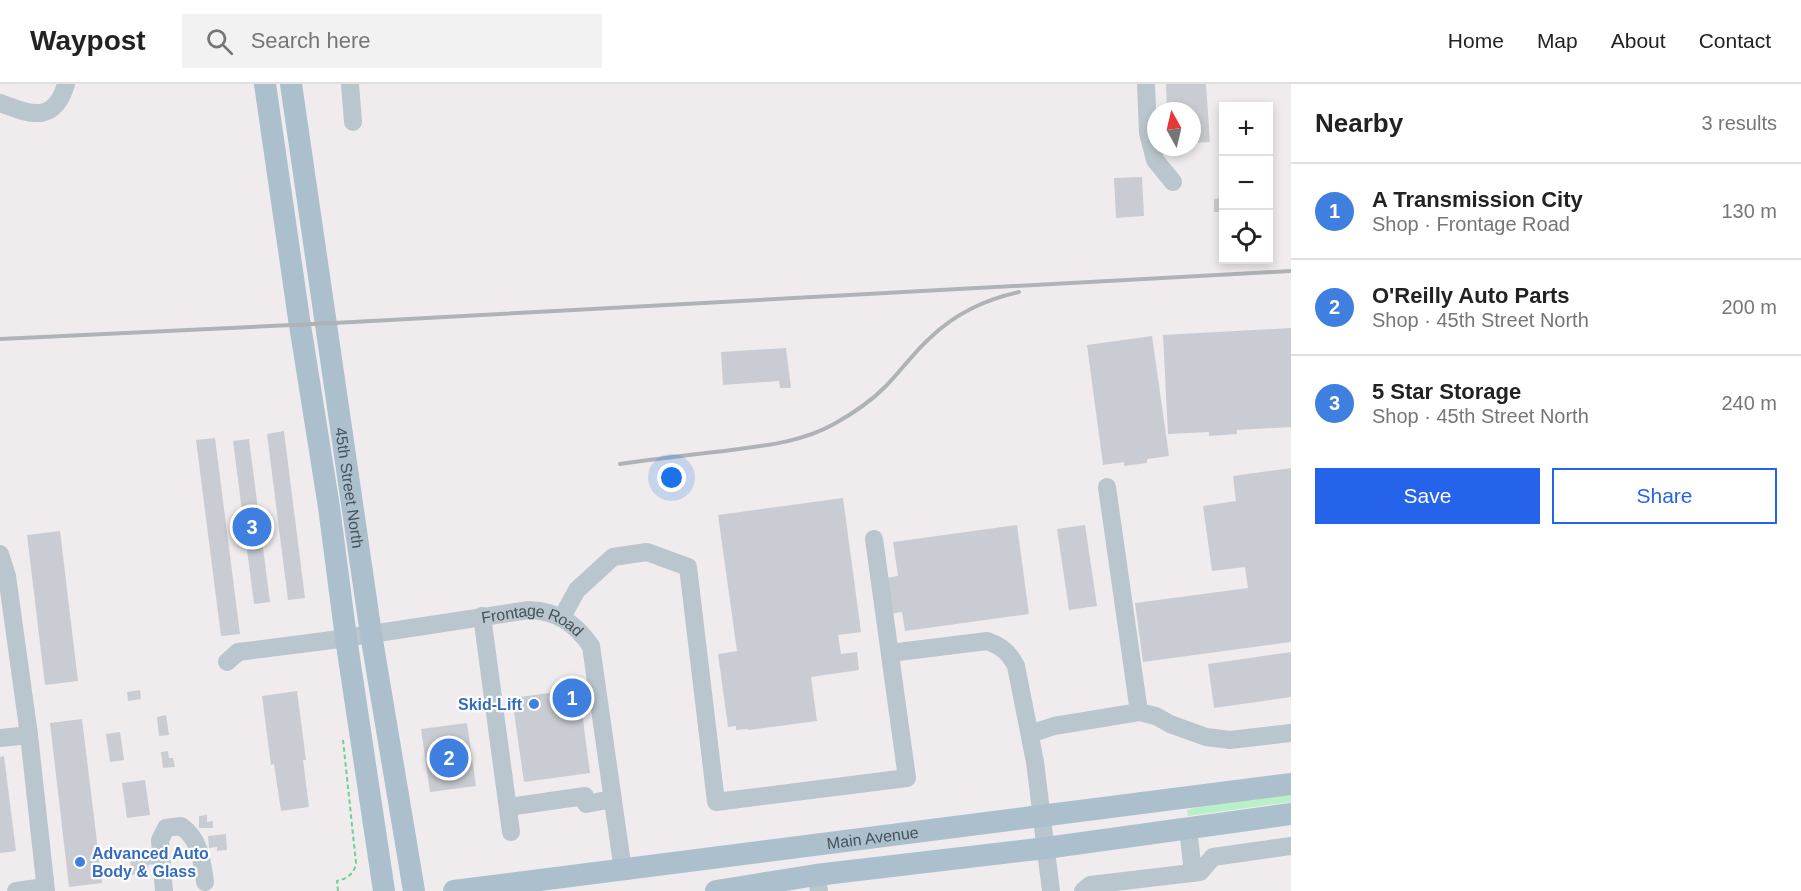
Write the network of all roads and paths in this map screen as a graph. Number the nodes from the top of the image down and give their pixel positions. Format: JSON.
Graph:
{"nodes":[{"id":1,"x":66,"y":84,"type":"edge"},
{"id":2,"x":265,"y":84,"type":"edge"},
{"id":3,"x":291,"y":84,"type":"edge"},
{"id":4,"x":350,"y":84,"type":"edge"},
{"id":5,"x":1146,"y":84,"type":"edge"},
{"id":6,"x":0,"y":103,"type":"edge"},
{"id":7,"x":353,"y":122,"type":"dead end"},
{"id":8,"x":1173,"y":183,"type":"dead end"},
{"id":9,"x":1107,"y":487,"type":"dead end"},
{"id":10,"x":874,"y":539,"type":"dead end"},
{"id":11,"x":0,"y":554,"type":"edge"},
{"id":12,"x":482,"y":616,"type":"junction"},
{"id":13,"x":562,"y":617,"type":"junction"},
{"id":14,"x":370,"y":634,"type":"junction"},
{"id":15,"x":345,"y":638,"type":"junction"},
{"id":16,"x":890,"y":653,"type":"junction"},
{"id":17,"x":227,"y":662,"type":"dead end"},
{"id":18,"x":1139,"y":712,"type":"junction"},
{"id":19,"x":342,"y":731,"type":"dead end"},
{"id":20,"x":1030,"y":734,"type":"junction"},
{"id":21,"x":1291,"y":734,"type":"edge"},
{"id":22,"x":29,"y":735,"type":"junction"},
{"id":23,"x":0,"y":738,"type":"edge"},
{"id":24,"x":1291,"y":784,"type":"edge"},
{"id":25,"x":612,"y":799,"type":"junction"},
{"id":26,"x":508,"y":807,"type":"junction"},
{"id":27,"x":1291,"y":814,"type":"edge"},
{"id":28,"x":1042,"y":816,"type":"junction"},
{"id":29,"x":1188,"y":828,"type":"junction"},
{"id":30,"x":511,"y":832,"type":"dead end"},
{"id":31,"x":1291,"y":846,"type":"edge"},
{"id":32,"x":1046,"y":848,"type":"junction"},
{"id":33,"x":622,"y":871,"type":"junction"},
{"id":34,"x":1193,"y":873,"type":"junction"},
{"id":35,"x":205,"y":882,"type":"dead end"},
{"id":36,"x":817,"y":883,"type":"edge"},
{"id":37,"x":46,"y":889,"type":"edge"},
{"id":38,"x":16,"y":891,"type":"edge"},
{"id":39,"x":164,"y":891,"type":"edge"},
{"id":40,"x":338,"y":891,"type":"edge"},
{"id":41,"x":384,"y":891,"type":"edge"},
{"id":42,"x":414,"y":891,"type":"edge"},
{"id":43,"x":454,"y":891,"type":"edge"},
{"id":44,"x":716,"y":891,"type":"edge"},
{"id":45,"x":1051,"y":891,"type":"edge"},
{"id":46,"x":1083,"y":891,"type":"edge"}],
"edges":[{"from":1,"to":6,"type":"street"},
{"from":2,"to":15,"type":"main road","name":"45th Street North"},
{"from":3,"to":14,"type":"main road","name":"45th Street North"},
{"from":4,"to":7,"type":"street"},
{"from":5,"to":8,"type":"street"},
{"from":9,"to":18,"type":"street"},
{"from":10,"to":16,"type":"street"},
{"from":11,"to":22,"type":"street"},
{"from":12,"to":13,"type":"street","name":"Frontage Road"},
{"from":12,"to":14,"type":"street","name":"Frontage Road"},
{"from":12,"to":26,"type":"street"},
{"from":13,"to":16,"type":"street"},
{"from":13,"to":25,"type":"street","name":"Frontage Road"},
{"from":14,"to":15,"type":"street","name":"Frontage Road"},
{"from":14,"to":42,"type":"main road","name":"45th Street North"},
{"from":15,"to":17,"type":"street","name":"Frontage Road"},
{"from":15,"to":41,"type":"main road","name":"45th Street North"},
{"from":16,"to":20,"type":"street"},
{"from":18,"to":20,"type":"street"},
{"from":18,"to":21,"type":"street"},
{"from":19,"to":40,"type":"path"},
{"from":20,"to":28,"type":"street"},
{"from":22,"to":23,"type":"street"},
{"from":22,"to":37,"type":"street"},
{"from":24,"to":28,"type":"main road","name":"Main Avenue"},
{"from":25,"to":26,"type":"street"},
{"from":25,"to":33,"type":"street","name":"Frontage Road"},
{"from":26,"to":30,"type":"street"},
{"from":27,"to":29,"type":"main road","name":"Main Avenue"},
{"from":28,"to":32,"type":"street"},
{"from":28,"to":33,"type":"main road","name":"Main Avenue"},
{"from":29,"to":32,"type":"main road","name":"Main Avenue"},
{"from":29,"to":34,"type":"street"},
{"from":31,"to":34,"type":"street"},
{"from":32,"to":36,"type":"main road","name":"Main Avenue"},
{"from":32,"to":45,"type":"street"},
{"from":33,"to":43,"type":"main road","name":"Main Avenue"},
{"from":34,"to":46,"type":"street"},
{"from":35,"to":39,"type":"street"},
{"from":36,"to":44,"type":"main road","name":"Main Avenue"},
{"from":37,"to":38,"type":"street"}]}
